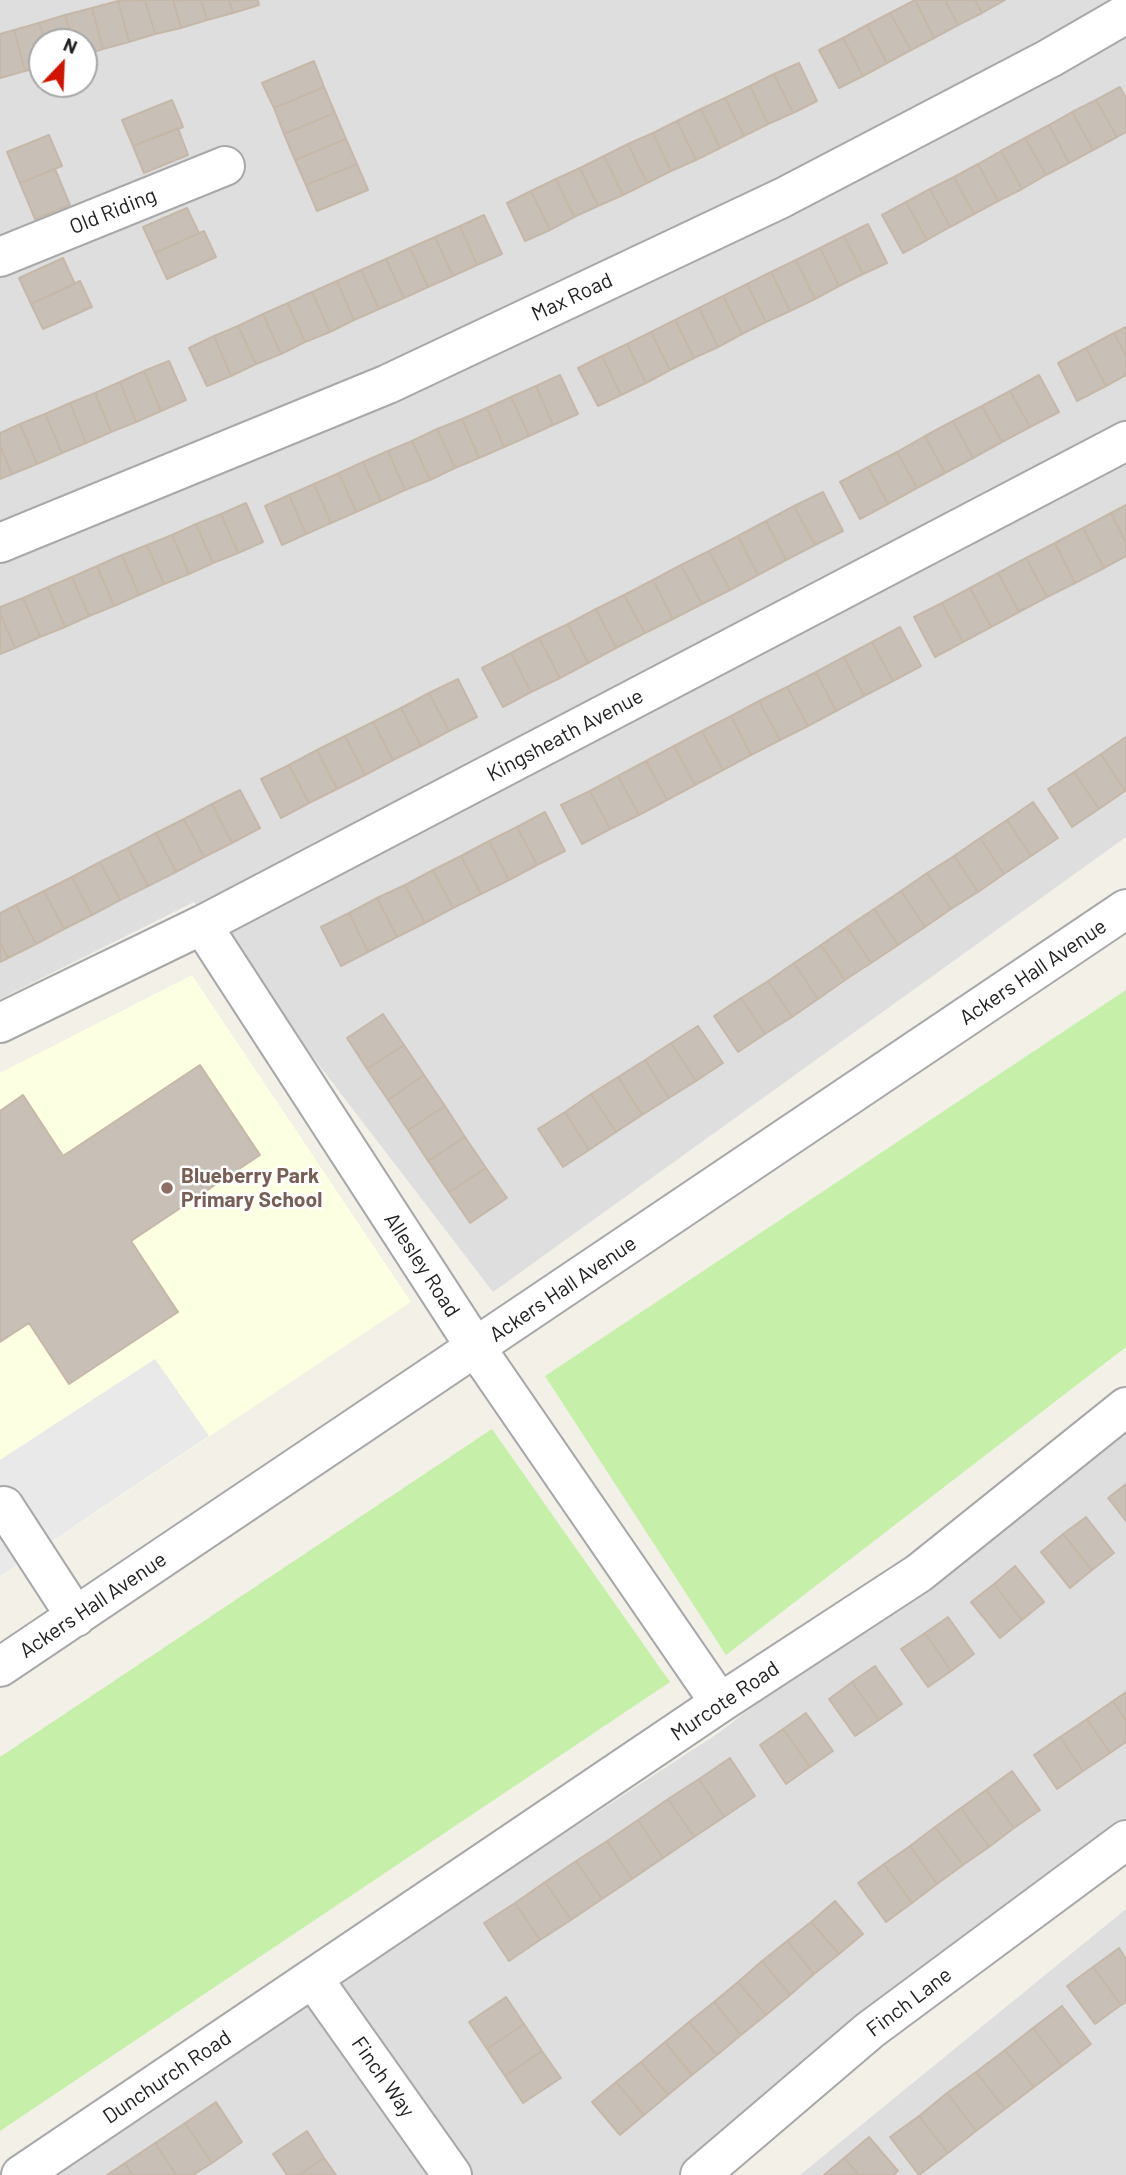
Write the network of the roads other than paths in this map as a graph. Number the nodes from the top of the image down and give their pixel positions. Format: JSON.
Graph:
{"nodes":[{"id":1,"x":1126,"y":14,"type":"edge"},
{"id":2,"x":225,"y":166,"type":"dead end"},
{"id":3,"x":0,"y":257,"type":"edge"},
{"id":4,"x":1126,"y":441,"type":"edge"},
{"id":5,"x":0,"y":543,"type":"edge"},
{"id":6,"x":1126,"y":909,"type":"edge"},
{"id":7,"x":202,"y":925,"type":"junction"},
{"id":8,"x":0,"y":1023,"type":"edge"},
{"id":9,"x":476,"y":1348,"type":"junction"},
{"id":10,"x":1126,"y":1407,"type":"edge"},
{"id":11,"x":4,"y":1506,"type":"dead end"},
{"id":12,"x":76,"y":1617,"type":"junction"},
{"id":13,"x":0,"y":1667,"type":"edge"},
{"id":14,"x":720,"y":1703,"type":"junction"},
{"id":15,"x":1126,"y":1840,"type":"edge"},
{"id":16,"x":314,"y":1979,"type":"junction"},
{"id":17,"x":21,"y":2175,"type":"edge"},
{"id":18,"x":452,"y":2175,"type":"edge"},
{"id":19,"x":700,"y":2175,"type":"edge"}],
"edges":[{"from":1,"to":5,"type":"street","name":"Max Road"},
{"from":2,"to":3,"type":"street","name":"Old Riding"},
{"from":4,"to":7,"type":"street","name":"Kingsheath Avenue"},
{"from":6,"to":9,"type":"street","name":"Ackers Hall Avenue"},
{"from":7,"to":8,"type":"street","name":"Kingsheath Avenue"},
{"from":7,"to":9,"type":"street","name":"Allesley Road"},
{"from":9,"to":12,"type":"street","name":"Ackers Hall Avenue"},
{"from":9,"to":14,"type":"street","name":"Allesley Road"},
{"from":10,"to":14,"type":"street","name":"Murcote Road"},
{"from":11,"to":12,"type":"street"},
{"from":12,"to":13,"type":"street","name":"Ackers Hall Avenue"},
{"from":14,"to":16,"type":"street","name":"Murcote Road"},
{"from":15,"to":19,"type":"street","name":"Finch Lane"},
{"from":16,"to":17,"type":"street","name":"Dunchurch Road"},
{"from":16,"to":18,"type":"street","name":"Finch Way"}]}
